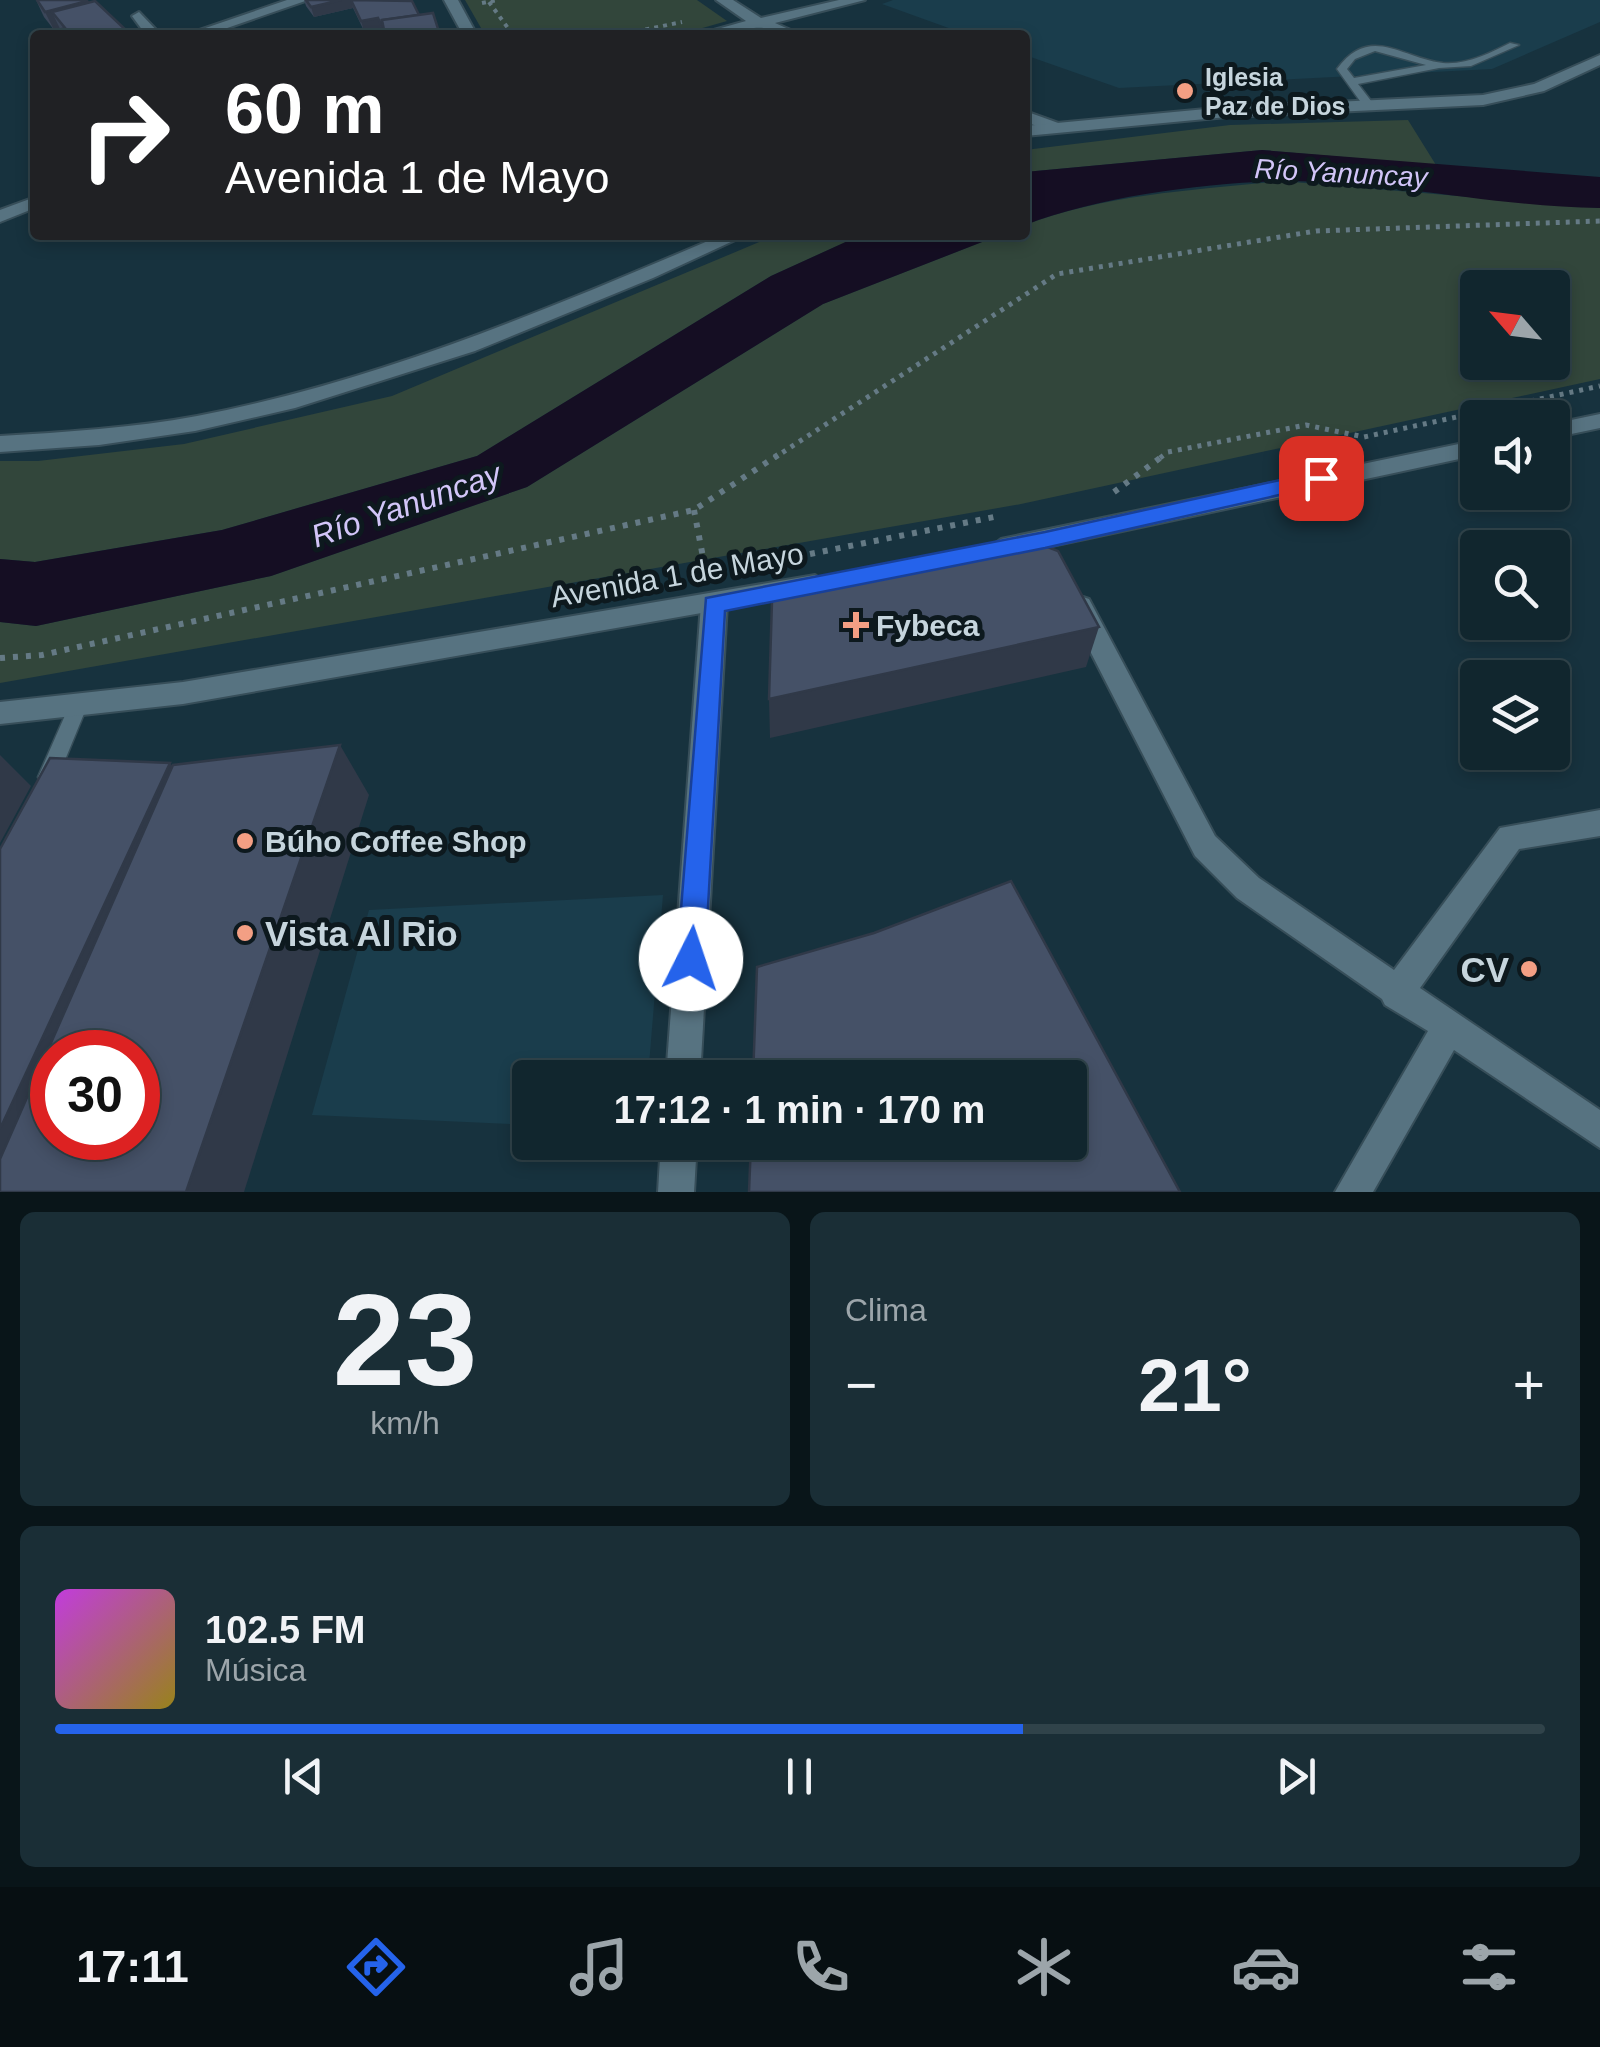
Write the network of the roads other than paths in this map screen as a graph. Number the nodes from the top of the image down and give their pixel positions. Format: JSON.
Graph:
{"nodes":[{"id":1,"x":301,"y":0,"type":"edge"},
{"id":2,"x":451,"y":0,"type":"edge"},
{"id":3,"x":724,"y":0,"type":"edge"},
{"id":4,"x":858,"y":0,"type":"edge"},
{"id":5,"x":139,"y":16,"type":"dead end"},
{"id":6,"x":756,"y":21,"type":"junction"},
{"id":7,"x":150,"y":30,"type":"edge"},
{"id":8,"x":208,"y":30,"type":"edge"},
{"id":9,"x":467,"y":30,"type":"edge"},
{"id":10,"x":722,"y":30,"type":"edge"},
{"id":11,"x":781,"y":30,"type":"edge"},
{"id":12,"x":1514,"y":45,"type":"dead end"},
{"id":13,"x":1600,"y":59,"type":"edge"},
{"id":14,"x":1441,"y":66,"type":"junction"},
{"id":15,"x":1351,"y":82,"type":"junction"},
{"id":16,"x":1368,"y":106,"type":"junction"},
{"id":17,"x":1030,"y":118,"type":"edge"},
{"id":18,"x":1055,"y":126,"type":"junction"},
{"id":19,"x":1030,"y":130,"type":"edge"},
{"id":20,"x":30,"y":204,"type":"edge"},
{"id":21,"x":0,"y":217,"type":"edge"},
{"id":22,"x":725,"y":240,"type":"edge"},
{"id":23,"x":1600,"y":421,"type":"edge"},
{"id":24,"x":1570,"y":427,"type":"edge"},
{"id":25,"x":0,"y":444,"type":"edge"},
{"id":26,"x":1460,"y":450,"type":"edge"},
{"id":27,"x":1045,"y":540,"type":"junction"},
{"id":28,"x":968,"y":555,"type":"edge"},
{"id":29,"x":833,"y":581,"type":"edge"},
{"id":30,"x":714,"y":604,"type":"junction"},
{"id":31,"x":78,"y":704,"type":"junction"},
{"id":32,"x":0,"y":713,"type":"edge"},
{"id":33,"x":40,"y":796,"type":"edge"},
{"id":34,"x":1600,"y":823,"type":"edge"},
{"id":35,"x":1396,"y":994,"type":"junction"},
{"id":36,"x":1448,"y":1028,"type":"junction"},
{"id":37,"x":684,"y":1060,"type":"edge"},
{"id":38,"x":1600,"y":1132,"type":"edge"},
{"id":39,"x":678,"y":1160,"type":"edge"},
{"id":40,"x":676,"y":1192,"type":"edge"},
{"id":41,"x":1353,"y":1192,"type":"edge"}],
"edges":[{"from":1,"to":8,"type":"street"},
{"from":2,"to":9,"type":"street"},
{"from":3,"to":6,"type":"street"},
{"from":4,"to":6,"type":"street"},
{"from":5,"to":7,"type":"street"},
{"from":6,"to":10,"type":"street"},
{"from":6,"to":11,"type":"street"},
{"from":12,"to":14,"type":"lane"},
{"from":13,"to":16,"type":"street"},
{"from":14,"to":15,"type":"lane"},
{"from":14,"to":15,"type":"lane"},
{"from":15,"to":16,"type":"lane"},
{"from":16,"to":18,"type":"street"},
{"from":17,"to":18,"type":"street"},
{"from":18,"to":19,"type":"street"},
{"from":20,"to":21,"type":"street"},
{"from":22,"to":25,"type":"street"},
{"from":23,"to":24,"type":"street"},
{"from":26,"to":27,"type":"street"},
{"from":27,"to":28,"type":"street"},
{"from":27,"to":35,"type":"street"},
{"from":29,"to":30,"type":"street","name":"Avenida 1 de Mayo"},
{"from":30,"to":31,"type":"street","name":"Avenida 1 de Mayo"},
{"from":30,"to":37,"type":"street"},
{"from":31,"to":32,"type":"street","name":"Avenida 1 de Mayo"},
{"from":31,"to":33,"type":"lane"},
{"from":34,"to":35,"type":"street"},
{"from":35,"to":36,"type":"street"},
{"from":36,"to":38,"type":"street"},
{"from":36,"to":41,"type":"street"},
{"from":39,"to":40,"type":"street"}]}
